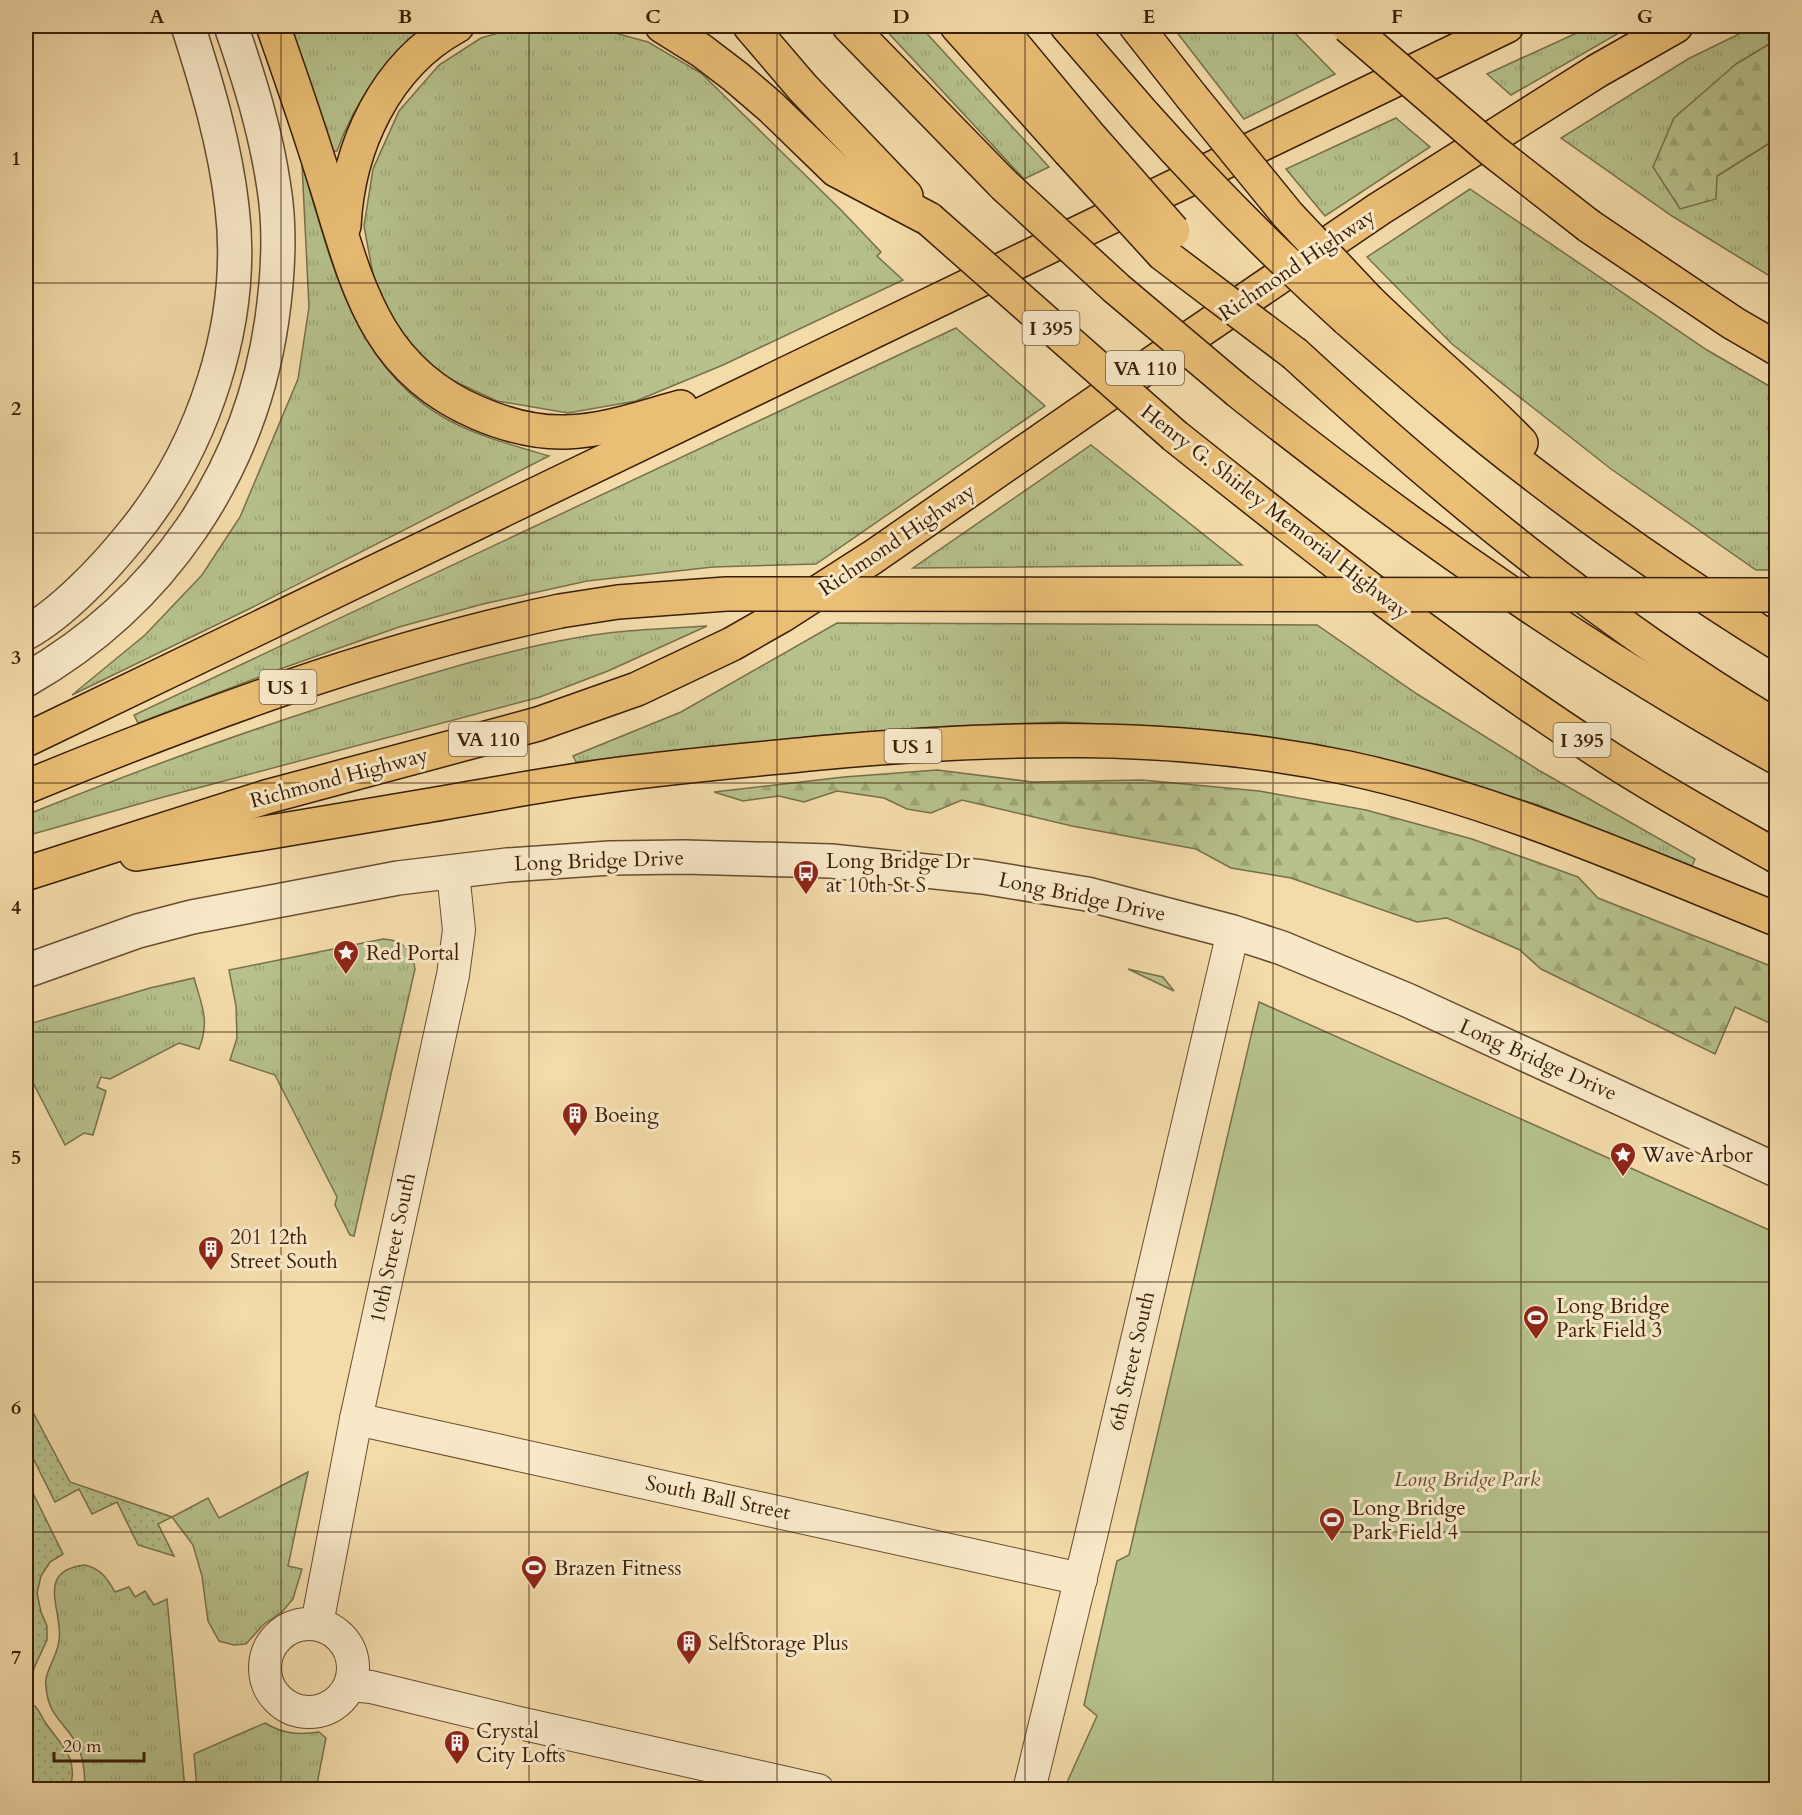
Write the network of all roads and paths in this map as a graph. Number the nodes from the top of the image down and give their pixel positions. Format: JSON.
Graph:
{"nodes":[{"id":1,"x":188,"y":26,"type":"edge"},
{"id":2,"x":231,"y":26,"type":"edge"},
{"id":3,"x":273,"y":26,"type":"edge"},
{"id":4,"x":457,"y":26,"type":"edge"},
{"id":5,"x":662,"y":26,"type":"edge"},
{"id":6,"x":750,"y":26,"type":"edge"},
{"id":7,"x":849,"y":26,"type":"edge"},
{"id":8,"x":957,"y":26,"type":"edge"},
{"id":9,"x":998,"y":26,"type":"edge"},
{"id":10,"x":1067,"y":26,"type":"edge"},
{"id":11,"x":1136,"y":26,"type":"edge"},
{"id":12,"x":1348,"y":26,"type":"edge"},
{"id":13,"x":1507,"y":26,"type":"edge"},
{"id":14,"x":1676,"y":26,"type":"edge"},
{"id":15,"x":1080,"y":145,"type":"junction"},
{"id":16,"x":929,"y":219,"type":"junction"},
{"id":17,"x":344,"y":240,"type":"junction"},
{"id":18,"x":234,"y":271,"type":"junction"},
{"id":19,"x":277,"y":273,"type":"junction"},
{"id":20,"x":1358,"y":310,"type":"junction"},
{"id":21,"x":1776,"y":348,"type":"edge"},
{"id":22,"x":758,"y":386,"type":"junction"},
{"id":23,"x":1776,"y":595,"type":"edge"},
{"id":24,"x":29,"y":631,"type":"edge"},
{"id":25,"x":1776,"y":642,"type":"edge"},
{"id":26,"x":57,"y":662,"type":"junction"},
{"id":27,"x":26,"y":680,"type":"edge"},
{"id":28,"x":1776,"y":726,"type":"edge"},
{"id":29,"x":26,"y":740,"type":"edge"},
{"id":30,"x":1776,"y":757,"type":"edge"},
{"id":31,"x":26,"y":787,"type":"edge"},
{"id":32,"x":1776,"y":856,"type":"edge"},
{"id":33,"x":31,"y":872,"type":"joint"},
{"id":34,"x":453,"y":872,"type":"junction"},
{"id":35,"x":1776,"y":919,"type":"edge"},
{"id":36,"x":1233,"y":932,"type":"junction"},
{"id":37,"x":26,"y":971,"type":"edge"},
{"id":38,"x":1776,"y":1170,"type":"edge"},
{"id":39,"x":356,"y":1419,"type":"junction"},
{"id":40,"x":1081,"y":1579,"type":"junction"},
{"id":41,"x":317,"y":1624,"type":"junction"},
{"id":42,"x":350,"y":1685,"type":"junction"},
{"id":43,"x":818,"y":1790,"type":"edge"},
{"id":44,"x":1029,"y":1790,"type":"edge"}],
"edges":[{"from":1,"to":18,"type":"street"},
{"from":2,"to":19,"type":"street"},
{"from":3,"to":17,"type":"highway"},
{"from":4,"to":17,"type":"highway"},
{"from":5,"to":16,"type":"highway"},
{"from":6,"to":16,"type":"highway","name":"Henry G. Shirley Memorial Highway","number":"I 395"},
{"from":7,"to":30,"type":"highway","bridge":true},
{"from":8,"to":15,"type":"highway"},
{"from":9,"to":15,"type":"highway"},
{"from":10,"to":20,"type":"highway","bridge":true},
{"from":11,"to":20,"type":"highway","bridge":true},
{"from":12,"to":21,"type":"highway","bridge":true},
{"from":13,"to":22,"type":"highway"},
{"from":14,"to":33,"type":"highway","name":"Richmond Highway","number":"VA 110"},
{"from":15,"to":28,"type":"highway","bridge":true},
{"from":16,"to":32,"type":"highway","name":"Henry G. Shirley Memorial Highway","number":"I 395","bridge":true},
{"from":17,"to":22,"type":"highway"},
{"from":18,"to":19,"type":"street"},
{"from":18,"to":24,"type":"street"},
{"from":19,"to":26,"type":"street"},
{"from":20,"to":25,"type":"highway"},
{"from":22,"to":29,"type":"highway"},
{"from":23,"to":31,"type":"highway","number":"US 1","bridge":true},
{"from":24,"to":26,"type":"street"},
{"from":26,"to":27,"type":"street"},
{"from":33,"to":35,"type":"highway","number":"US 1"},
{"from":34,"to":36,"type":"street","name":"Long Bridge Drive"},
{"from":34,"to":37,"type":"street","name":"Long Bridge Drive"},
{"from":34,"to":39,"type":"street","name":"10th Street South"},
{"from":36,"to":38,"type":"street","name":"Long Bridge Drive"},
{"from":36,"to":40,"type":"street","name":"6th Street South"},
{"from":39,"to":40,"type":"street","name":"South Ball Street"},
{"from":39,"to":41,"type":"street","name":"10th Street South"},
{"from":40,"to":44,"type":"street","name":"6th Street South"},
{"from":41,"to":42,"type":"street"},
{"from":41,"to":42,"type":"street"},
{"from":42,"to":43,"type":"street"}]}
